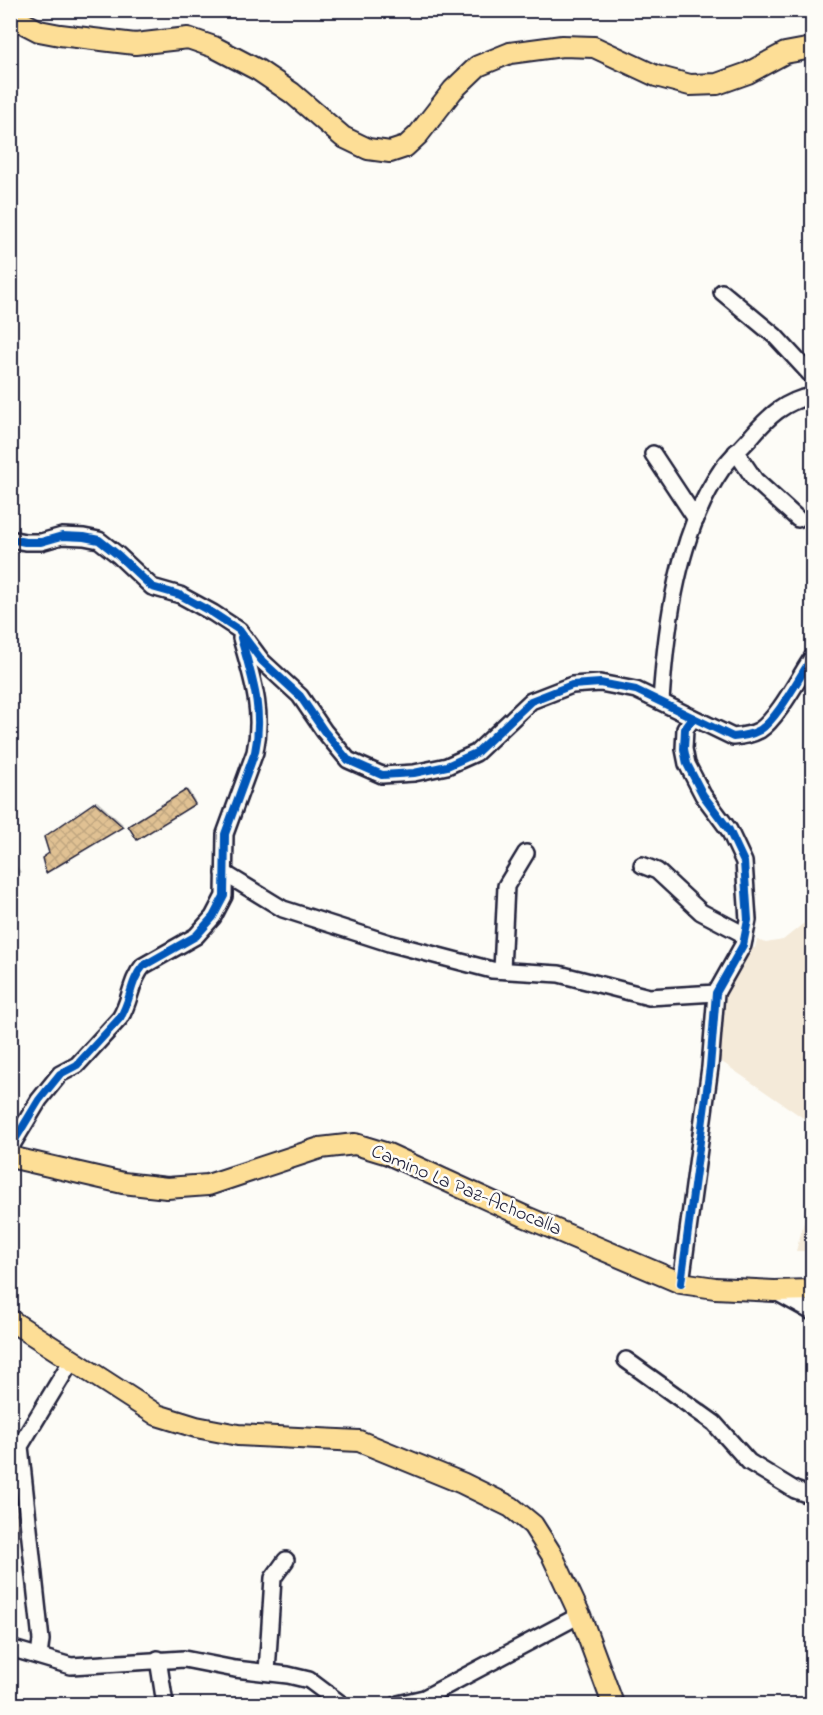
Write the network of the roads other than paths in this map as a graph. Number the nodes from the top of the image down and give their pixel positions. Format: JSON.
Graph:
{"nodes":[{"id":1,"x":13,"y":22,"type":"edge"},
{"id":2,"x":813,"y":48,"type":"edge"},
{"id":3,"x":722,"y":292,"type":"dead end"},
{"id":4,"x":813,"y":376,"type":"edge"},
{"id":5,"x":813,"y":396,"type":"edge"},
{"id":6,"x":736,"y":452,"type":"junction"},
{"id":7,"x":653,"y":454,"type":"dead end"},
{"id":8,"x":696,"y":519,"type":"junction"},
{"id":9,"x":798,"y":519,"type":"dead end"},
{"id":10,"x":10,"y":539,"type":"edge"},
{"id":11,"x":239,"y":630,"type":"junction"},
{"id":12,"x":813,"y":658,"type":"edge"},
{"id":13,"x":661,"y":701,"type":"junction"},
{"id":14,"x":693,"y":718,"type":"junction"},
{"id":15,"x":526,"y":853,"type":"dead end"},
{"id":16,"x":642,"y":865,"type":"dead end"},
{"id":17,"x":224,"y":873,"type":"junction"},
{"id":18,"x":744,"y":939,"type":"junction"},
{"id":19,"x":502,"y":970,"type":"junction"},
{"id":20,"x":716,"y":993,"type":"junction"},
{"id":21,"x":10,"y":1148,"type":"edge"},
{"id":22,"x":10,"y":1157,"type":"edge"},
{"id":23,"x":681,"y":1283,"type":"junction"},
{"id":24,"x":813,"y":1290,"type":"edge"},
{"id":25,"x":774,"y":1291,"type":"junction"},
{"id":26,"x":813,"y":1312,"type":"edge"},
{"id":27,"x":10,"y":1320,"type":"edge"},
{"id":28,"x":72,"y":1360,"type":"junction"},
{"id":29,"x":627,"y":1360,"type":"dead end"},
{"id":30,"x":813,"y":1496,"type":"edge"},
{"id":31,"x":286,"y":1560,"type":"dead end"},
{"id":32,"x":580,"y":1615,"type":"junction"},
{"id":33,"x":10,"y":1648,"type":"edge"},
{"id":34,"x":39,"y":1656,"type":"junction"},
{"id":35,"x":158,"y":1659,"type":"junction"},
{"id":36,"x":267,"y":1672,"type":"junction"},
{"id":37,"x":165,"y":1704,"type":"edge"},
{"id":38,"x":341,"y":1704,"type":"edge"},
{"id":39,"x":398,"y":1704,"type":"edge"},
{"id":40,"x":613,"y":1704,"type":"edge"}],
"edges":[{"from":1,"to":2,"type":"main road"},
{"from":3,"to":4,"type":"street"},
{"from":5,"to":6,"type":"street"},
{"from":6,"to":8,"type":"street"},
{"from":6,"to":9,"type":"street"},
{"from":7,"to":8,"type":"street"},
{"from":8,"to":13,"type":"street"},
{"from":10,"to":11,"type":"street"},
{"from":11,"to":13,"type":"street"},
{"from":11,"to":17,"type":"street"},
{"from":12,"to":14,"type":"street"},
{"from":13,"to":14,"type":"street"},
{"from":14,"to":18,"type":"street"},
{"from":15,"to":19,"type":"street"},
{"from":16,"to":18,"type":"street"},
{"from":17,"to":19,"type":"street"},
{"from":17,"to":21,"type":"street"},
{"from":18,"to":20,"type":"street"},
{"from":19,"to":20,"type":"street"},
{"from":20,"to":23,"type":"street"},
{"from":22,"to":23,"type":"main road","name":"Camino La Paz-Achocalla"},
{"from":23,"to":25,"type":"main road","name":"Camino La Paz-Achocalla"},
{"from":24,"to":25,"type":"main road","name":"Camino La Paz-Achocalla"},
{"from":25,"to":26,"type":"street"},
{"from":27,"to":28,"type":"main road"},
{"from":28,"to":32,"type":"main road"},
{"from":28,"to":34,"type":"street"},
{"from":29,"to":30,"type":"street"},
{"from":31,"to":36,"type":"street"},
{"from":32,"to":39,"type":"street"},
{"from":32,"to":40,"type":"main road"},
{"from":33,"to":34,"type":"street"},
{"from":34,"to":35,"type":"street"},
{"from":35,"to":36,"type":"street"},
{"from":35,"to":37,"type":"street"},
{"from":36,"to":38,"type":"street"}]}
